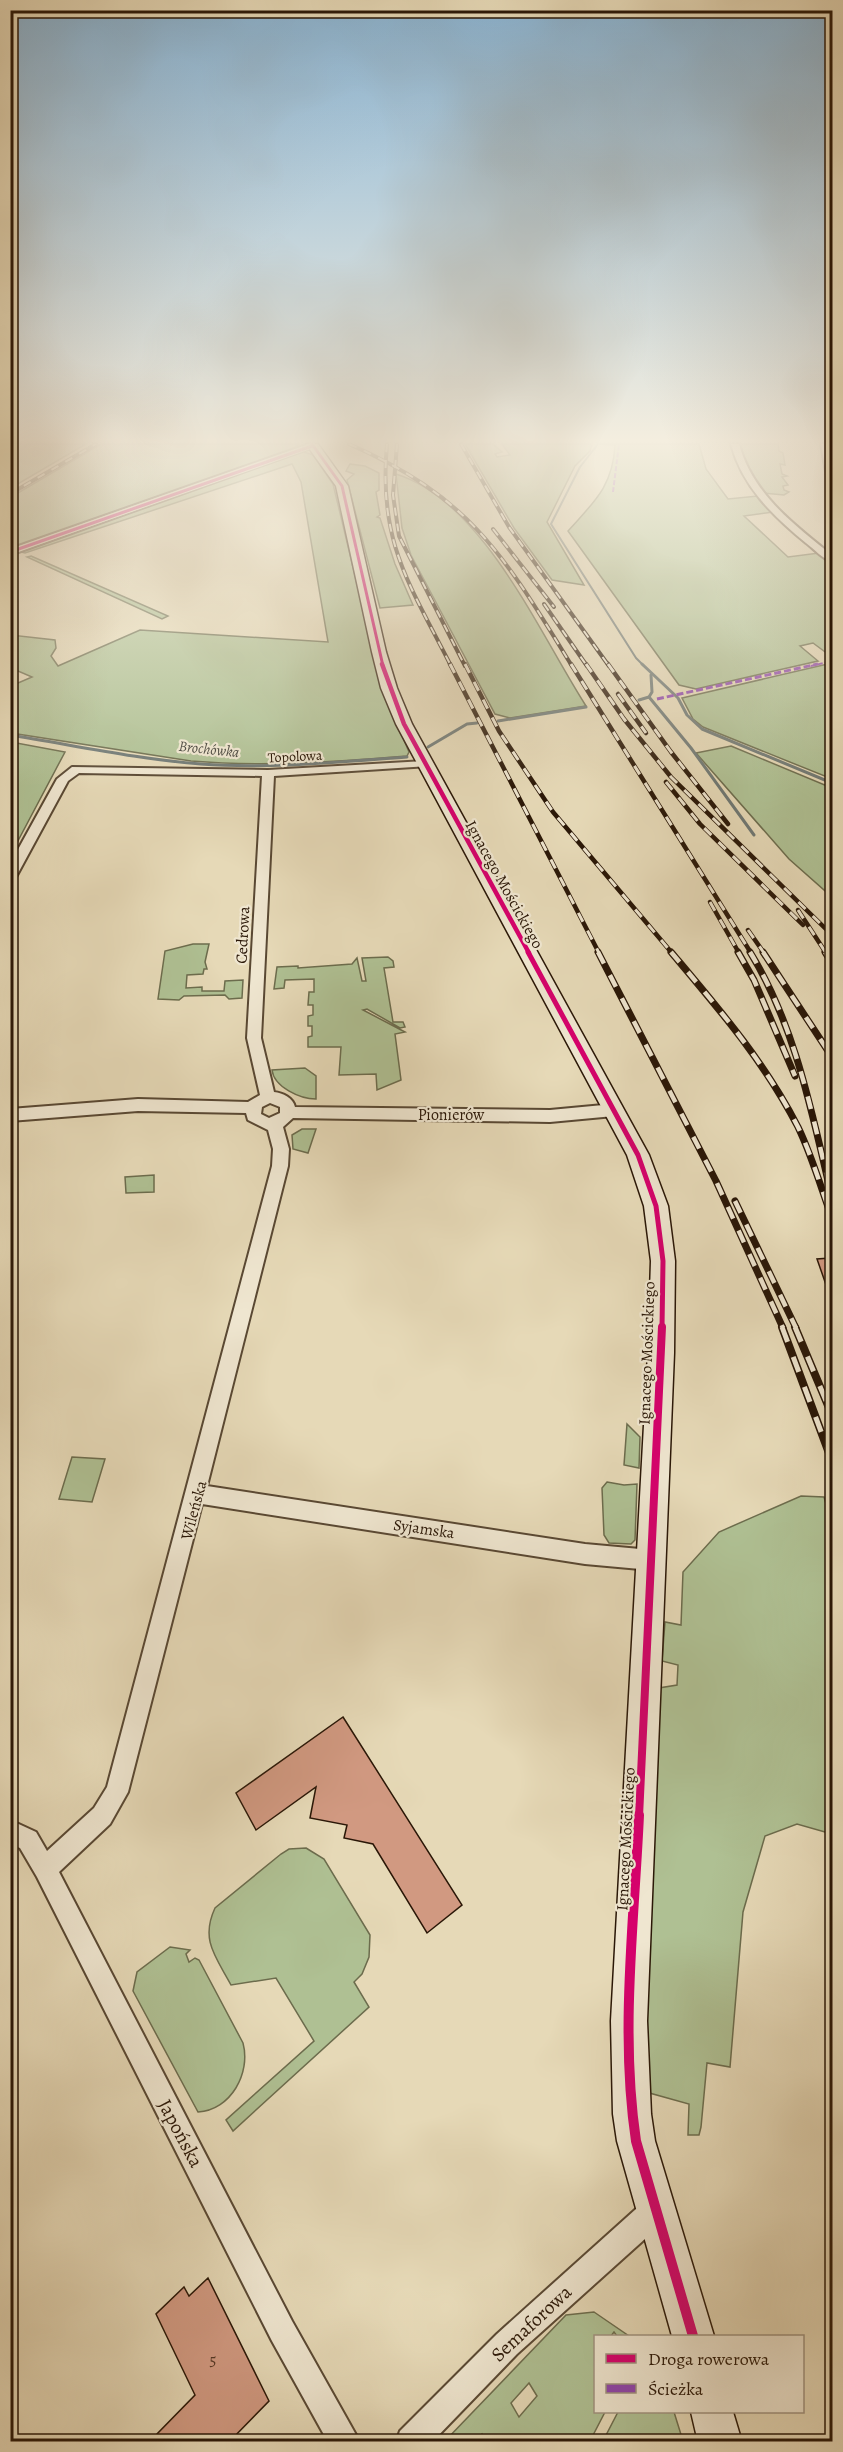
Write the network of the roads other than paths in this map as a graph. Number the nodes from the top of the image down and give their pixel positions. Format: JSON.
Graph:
{"nodes":[{"id":1,"x":359,"y":558,"type":"edge"},
{"id":2,"x":424,"y":764,"type":"junction"},
{"id":3,"x":268,"y":773,"type":"junction"},
{"id":4,"x":10,"y":877,"type":"edge"},
{"id":5,"x":268,"y":1097,"type":"junction"},
{"id":6,"x":252,"y":1108,"type":"junction"},
{"id":7,"x":614,"y":1110,"type":"junction"},
{"id":8,"x":10,"y":1115,"type":"edge"},
{"id":9,"x":281,"y":1118,"type":"junction"},
{"id":10,"x":198,"y":1494,"type":"junction"},
{"id":11,"x":651,"y":1560,"type":"junction"},
{"id":12,"x":10,"y":1832,"type":"edge"},
{"id":13,"x":45,"y":1869,"type":"junction"},
{"id":14,"x":656,"y":2209,"type":"junction"},
{"id":15,"x":692,"y":2335,"type":"edge"},
{"id":16,"x":712,"y":2413,"type":"edge"},
{"id":17,"x":345,"y":2442,"type":"edge"},
{"id":18,"x":411,"y":2442,"type":"edge"},
{"id":19,"x":720,"y":2442,"type":"edge"}],
"edges":[{"from":1,"to":2,"type":"street","name":"Ignacego Mościckiego"},
{"from":2,"to":3,"type":"street","name":"Topolowa"},
{"from":2,"to":7,"type":"street","name":"Ignacego Mościckiego"},
{"from":3,"to":4,"type":"street","name":"Topolowa"},
{"from":3,"to":5,"type":"street","name":"Cedrowa"},
{"from":5,"to":6,"type":"street"},
{"from":5,"to":9,"type":"street"},
{"from":6,"to":8,"type":"street"},
{"from":6,"to":9,"type":"street"},
{"from":7,"to":9,"type":"street","name":"Pionierów"},
{"from":7,"to":11,"type":"street","name":"Ignacego Mościckiego"},
{"from":9,"to":10,"type":"street","name":"Wileńska"},
{"from":10,"to":11,"type":"street","name":"Syjamska"},
{"from":10,"to":13,"type":"street","name":"Wileńska"},
{"from":11,"to":14,"type":"street","name":"Ignacego Mościckiego"},
{"from":12,"to":13,"type":"street","name":"Japońska"},
{"from":13,"to":17,"type":"street","name":"Japońska"},
{"from":14,"to":15,"type":"street","name":"Ignacego Mościckiego"},
{"from":14,"to":18,"type":"street","name":"Semaforowa"},
{"from":16,"to":19,"type":"street"}]}
